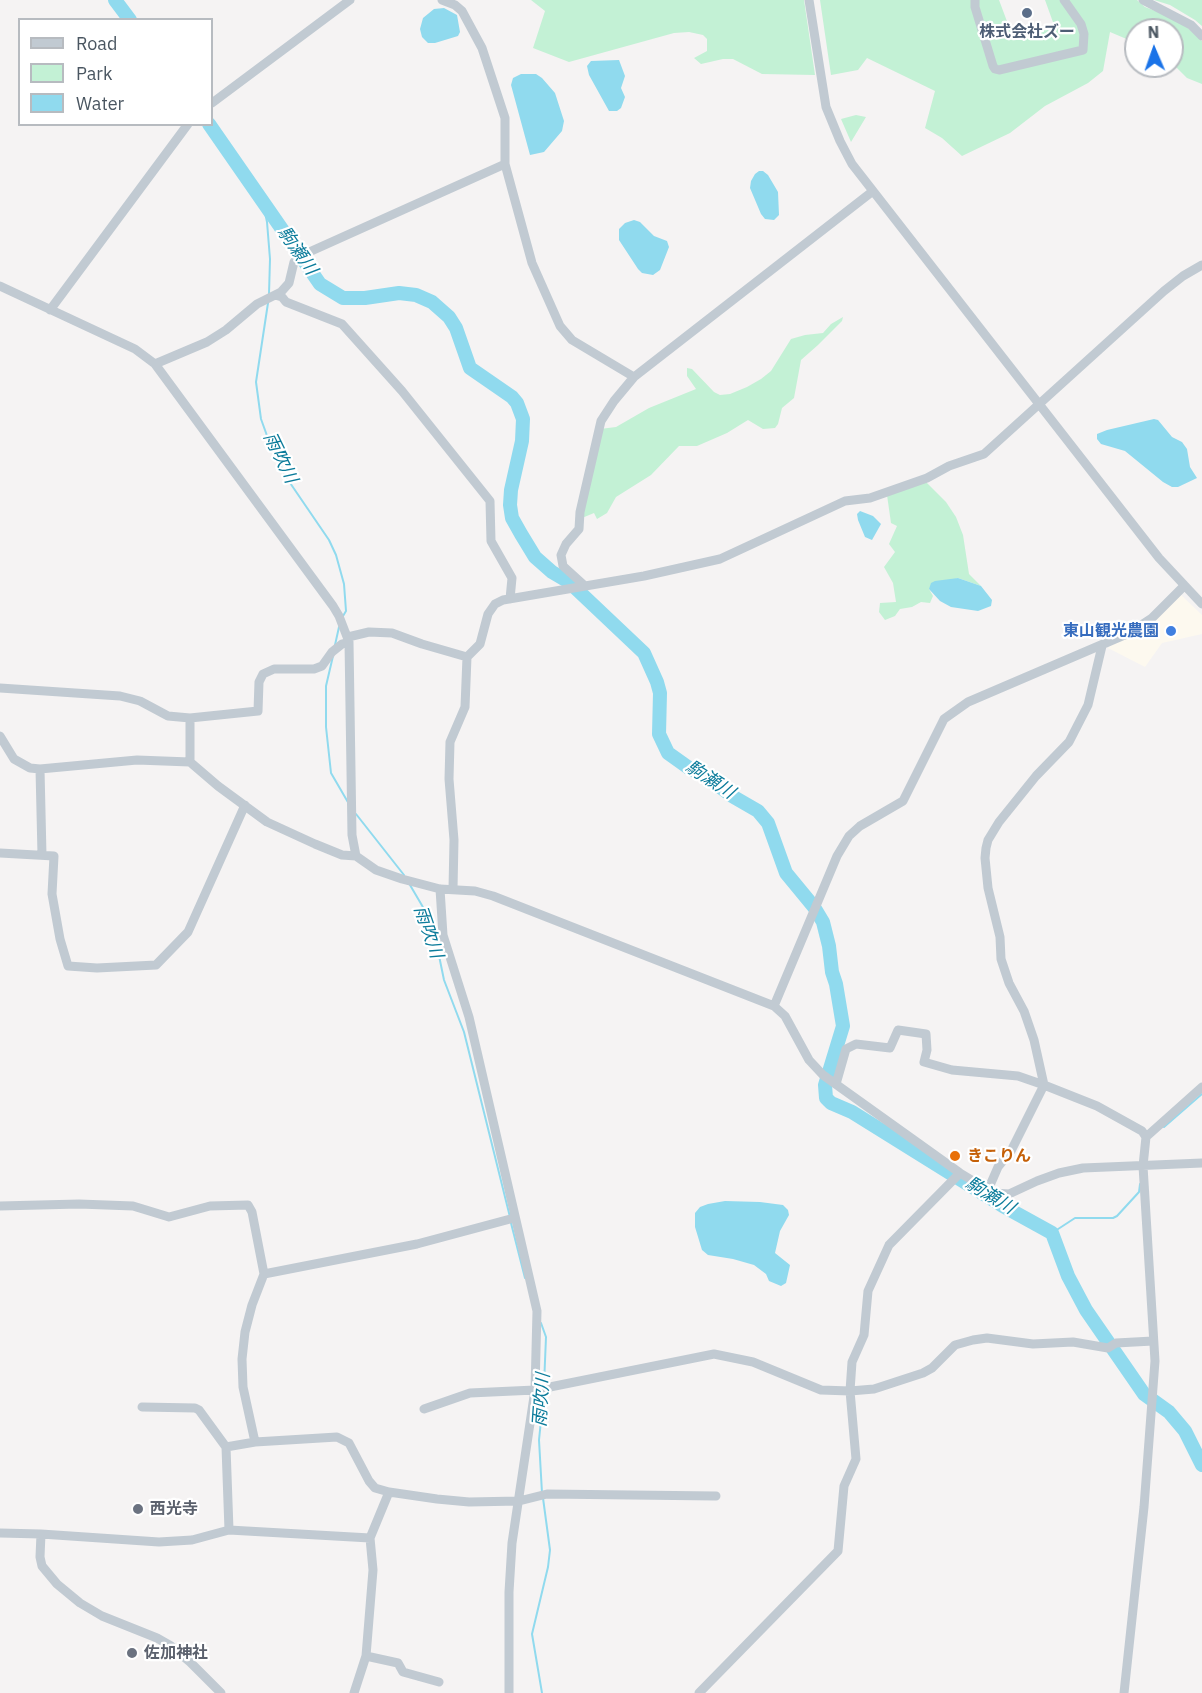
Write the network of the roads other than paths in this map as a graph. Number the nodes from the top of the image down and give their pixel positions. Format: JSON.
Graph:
{"nodes":[{"id":1,"x":350,"y":0,"type":"edge"},
{"id":2,"x":442,"y":0,"type":"edge"},
{"id":3,"x":809,"y":0,"type":"edge"},
{"id":4,"x":975,"y":0,"type":"edge"},
{"id":5,"x":1064,"y":0,"type":"edge"},
{"id":6,"x":1143,"y":0,"type":"edge"},
{"id":7,"x":1202,"y":36,"type":"edge"},
{"id":8,"x":213,"y":102,"type":"edge"},
{"id":9,"x":187,"y":126,"type":"edge"},
{"id":10,"x":505,"y":164,"type":"junction"},
{"id":11,"x":873,"y":191,"type":"junction"},
{"id":12,"x":1202,"y":265,"type":"edge"},
{"id":13,"x":0,"y":286,"type":"edge"},
{"id":14,"x":271,"y":297,"type":"junction"},
{"id":15,"x":50,"y":310,"type":"junction"},
{"id":16,"x":155,"y":364,"type":"junction"},
{"id":17,"x":634,"y":377,"type":"junction"},
{"id":18,"x":1039,"y":405,"type":"junction"},
{"id":19,"x":582,"y":586,"type":"junction"},
{"id":20,"x":1184,"y":586,"type":"junction"},
{"id":21,"x":510,"y":599,"type":"junction"},
{"id":22,"x":1202,"y":604,"type":"edge"},
{"id":23,"x":346,"y":639,"type":"junction"},
{"id":24,"x":1102,"y":646,"type":"junction"},
{"id":25,"x":467,"y":657,"type":"junction"},
{"id":26,"x":0,"y":688,"type":"edge"},
{"id":27,"x":190,"y":718,"type":"junction"},
{"id":28,"x":0,"y":736,"type":"edge"},
{"id":29,"x":190,"y":762,"type":"junction"},
{"id":30,"x":40,"y":769,"type":"junction"},
{"id":31,"x":245,"y":805,"type":"junction"},
{"id":32,"x":0,"y":853,"type":"edge"},
{"id":33,"x":42,"y":855,"type":"junction"},
{"id":34,"x":356,"y":856,"type":"junction"},
{"id":35,"x":440,"y":889,"type":"junction"},
{"id":36,"x":453,"y":889,"type":"junction"},
{"id":37,"x":774,"y":1006,"type":"junction"},
{"id":38,"x":834,"y":1082,"type":"junction"},
{"id":39,"x":1044,"y":1084,"type":"junction"},
{"id":40,"x":1202,"y":1087,"type":"edge"},
{"id":41,"x":1146,"y":1137,"type":"junction"},
{"id":42,"x":1202,"y":1163,"type":"edge"},
{"id":43,"x":1143,"y":1166,"type":"junction"},
{"id":44,"x":960,"y":1173,"type":"junction"},
{"id":45,"x":988,"y":1190,"type":"junction"},
{"id":46,"x":0,"y":1206,"type":"edge"},
{"id":47,"x":514,"y":1218,"type":"junction"},
{"id":48,"x":264,"y":1274,"type":"junction"},
{"id":49,"x":1153,"y":1341,"type":"junction"},
{"id":50,"x":535,"y":1390,"type":"junction"},
{"id":51,"x":850,"y":1391,"type":"junction"},
{"id":52,"x":142,"y":1407,"type":"dead end"},
{"id":53,"x":424,"y":1409,"type":"dead end"},
{"id":54,"x":255,"y":1443,"type":"junction"},
{"id":55,"x":226,"y":1447,"type":"junction"},
{"id":56,"x":389,"y":1492,"type":"junction"},
{"id":57,"x":716,"y":1496,"type":"dead end"},
{"id":58,"x":519,"y":1501,"type":"junction"},
{"id":59,"x":229,"y":1530,"type":"junction"},
{"id":60,"x":0,"y":1533,"type":"edge"},
{"id":61,"x":41,"y":1534,"type":"junction"},
{"id":62,"x":370,"y":1538,"type":"junction"},
{"id":63,"x":366,"y":1656,"type":"junction"},
{"id":64,"x":439,"y":1682,"type":"dead end"},
{"id":65,"x":221,"y":1693,"type":"edge"},
{"id":66,"x":354,"y":1693,"type":"edge"},
{"id":67,"x":509,"y":1693,"type":"edge"},
{"id":68,"x":699,"y":1693,"type":"edge"},
{"id":69,"x":1124,"y":1693,"type":"edge"}],
"edges":[{"from":1,"to":8,"type":"street"},
{"from":2,"to":10,"type":"street"},
{"from":3,"to":11,"type":"street"},
{"from":4,"to":5,"type":"street"},
{"from":6,"to":7,"type":"street"},
{"from":9,"to":15,"type":"street"},
{"from":10,"to":14,"type":"street"},
{"from":10,"to":17,"type":"street"},
{"from":11,"to":17,"type":"street"},
{"from":11,"to":18,"type":"street"},
{"from":12,"to":18,"type":"street"},
{"from":13,"to":15,"type":"street"},
{"from":14,"to":16,"type":"street"},
{"from":14,"to":21,"type":"street"},
{"from":15,"to":16,"type":"street"},
{"from":16,"to":23,"type":"street"},
{"from":17,"to":19,"type":"street"},
{"from":18,"to":19,"type":"street"},
{"from":18,"to":20,"type":"street"},
{"from":19,"to":21,"type":"street"},
{"from":20,"to":22,"type":"street"},
{"from":20,"to":24,"type":"street"},
{"from":21,"to":25,"type":"street"},
{"from":23,"to":25,"type":"street"},
{"from":23,"to":27,"type":"street"},
{"from":23,"to":34,"type":"street"},
{"from":24,"to":37,"type":"street"},
{"from":24,"to":39,"type":"street"},
{"from":25,"to":36,"type":"street"},
{"from":26,"to":27,"type":"street"},
{"from":27,"to":29,"type":"street"},
{"from":28,"to":30,"type":"street"},
{"from":29,"to":30,"type":"street"},
{"from":29,"to":31,"type":"street"},
{"from":30,"to":33,"type":"street"},
{"from":31,"to":33,"type":"street"},
{"from":31,"to":34,"type":"street"},
{"from":32,"to":33,"type":"street"},
{"from":34,"to":35,"type":"street"},
{"from":35,"to":36,"type":"street"},
{"from":35,"to":47,"type":"street"},
{"from":36,"to":37,"type":"street"},
{"from":37,"to":38,"type":"street"},
{"from":38,"to":39,"type":"street"},
{"from":38,"to":44,"type":"street"},
{"from":39,"to":41,"type":"street"},
{"from":39,"to":45,"type":"street"},
{"from":40,"to":41,"type":"street"},
{"from":41,"to":43,"type":"street"},
{"from":42,"to":43,"type":"street"},
{"from":43,"to":45,"type":"street"},
{"from":43,"to":49,"type":"street"},
{"from":44,"to":45,"type":"street"},
{"from":44,"to":51,"type":"street"},
{"from":46,"to":48,"type":"street"},
{"from":47,"to":48,"type":"street"},
{"from":47,"to":50,"type":"street"},
{"from":48,"to":54,"type":"street"},
{"from":49,"to":51,"type":"street"},
{"from":49,"to":69,"type":"street"},
{"from":50,"to":51,"type":"street"},
{"from":50,"to":53,"type":"street"},
{"from":50,"to":58,"type":"street"},
{"from":51,"to":68,"type":"street"},
{"from":52,"to":55,"type":"street"},
{"from":54,"to":55,"type":"street"},
{"from":54,"to":56,"type":"street"},
{"from":55,"to":59,"type":"street"},
{"from":56,"to":58,"type":"street"},
{"from":56,"to":62,"type":"street"},
{"from":57,"to":58,"type":"street"},
{"from":58,"to":67,"type":"street"},
{"from":59,"to":61,"type":"street"},
{"from":59,"to":62,"type":"street"},
{"from":60,"to":61,"type":"street"},
{"from":61,"to":65,"type":"street"},
{"from":62,"to":63,"type":"street"},
{"from":63,"to":64,"type":"street"},
{"from":63,"to":66,"type":"street"}]}
